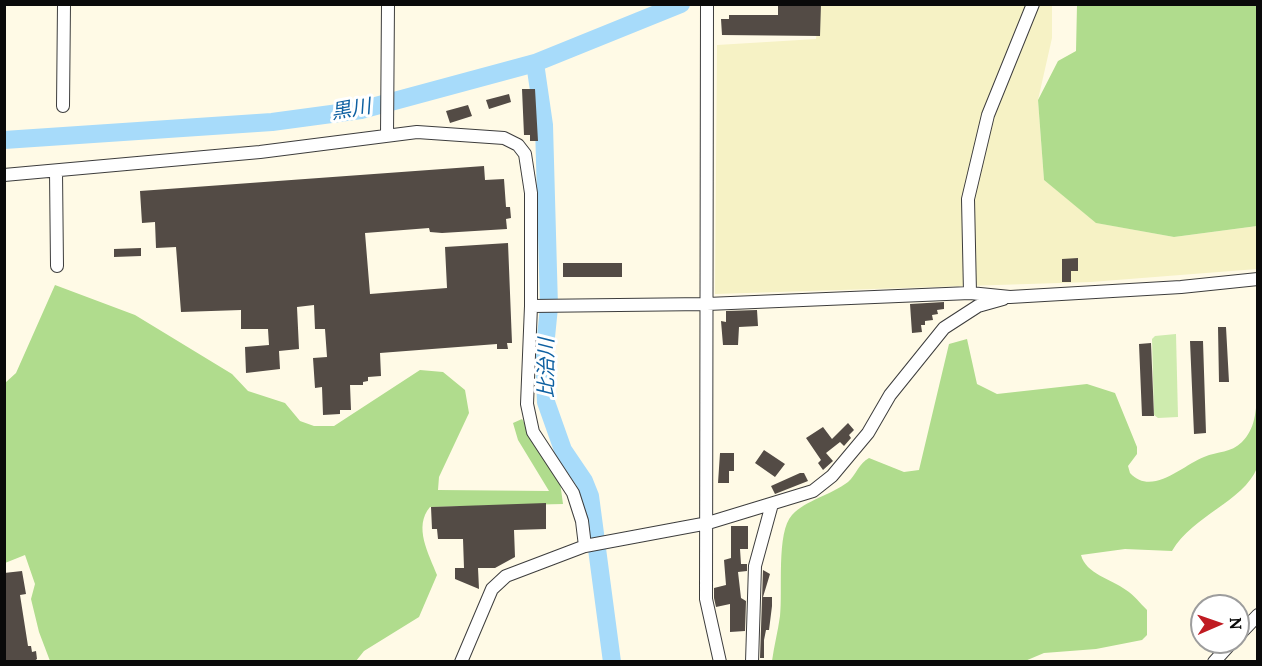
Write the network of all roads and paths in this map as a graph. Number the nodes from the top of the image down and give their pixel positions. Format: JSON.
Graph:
{"nodes":[{"id":1,"x":64,"y":4,"type":"edge"},
{"id":2,"x":388,"y":4,"type":"edge"},
{"id":3,"x":1033,"y":4,"type":"edge"},
{"id":4,"x":707,"y":10,"type":"edge"},
{"id":5,"x":63,"y":106,"type":"dead end"},
{"id":6,"x":387,"y":132,"type":"junction"},
{"id":7,"x":56,"y":172,"type":"junction"},
{"id":8,"x":4,"y":175,"type":"edge"},
{"id":9,"x":57,"y":266,"type":"dead end"},
{"id":10,"x":1257,"y":279,"type":"edge"},
{"id":11,"x":970,"y":293,"type":"junction"},
{"id":12,"x":1010,"y":297,"type":"junction"},
{"id":13,"x":707,"y":303,"type":"junction"},
{"id":14,"x":531,"y":306,"type":"junction"},
{"id":15,"x":772,"y":504,"type":"junction"},
{"id":16,"x":708,"y":523,"type":"junction"},
{"id":17,"x":585,"y":546,"type":"junction"},
{"id":18,"x":461,"y":662,"type":"edge"},
{"id":19,"x":720,"y":662,"type":"edge"},
{"id":20,"x":752,"y":662,"type":"edge"}],
"edges":[{"from":1,"to":5,"type":"street"},
{"from":2,"to":6,"type":"street"},
{"from":3,"to":11,"type":"street"},
{"from":4,"to":13,"type":"street"},
{"from":6,"to":7,"type":"street"},
{"from":6,"to":14,"type":"street"},
{"from":7,"to":8,"type":"street"},
{"from":7,"to":9,"type":"street"},
{"from":10,"to":12,"type":"street"},
{"from":11,"to":12,"type":"street"},
{"from":11,"to":13,"type":"street"},
{"from":12,"to":15,"type":"street"},
{"from":13,"to":14,"type":"street"},
{"from":13,"to":16,"type":"street"},
{"from":14,"to":17,"type":"street"},
{"from":15,"to":16,"type":"street"},
{"from":15,"to":20,"type":"street"},
{"from":16,"to":17,"type":"street"},
{"from":16,"to":19,"type":"street"},
{"from":17,"to":18,"type":"street"}]}
